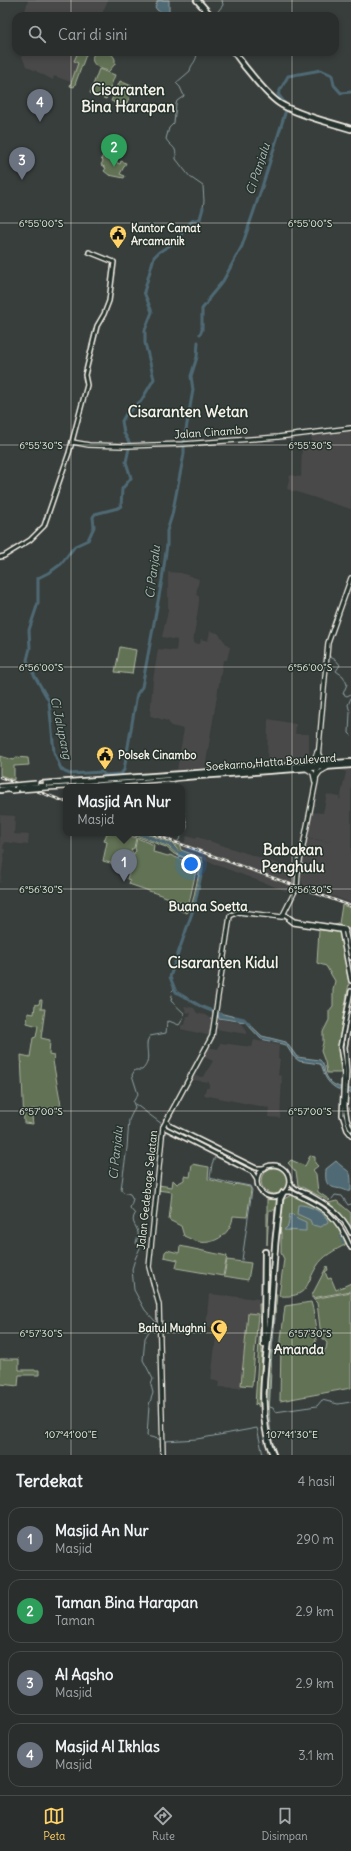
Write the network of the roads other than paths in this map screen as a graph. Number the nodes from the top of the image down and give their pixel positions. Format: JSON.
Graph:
{"nodes":[{"id":1,"x":197,"y":0,"type":"edge"},
{"id":2,"x":207,"y":12,"type":"edge"},
{"id":3,"x":237,"y":56,"type":"edge"},
{"id":4,"x":351,"y":129,"type":"edge"},
{"id":5,"x":89,"y":252,"type":"dead end"},
{"id":6,"x":351,"y":428,"type":"edge"},
{"id":7,"x":72,"y":442,"type":"junction"},
{"id":8,"x":0,"y":557,"type":"edge"},
{"id":9,"x":351,"y":578,"type":"edge"},
{"id":10,"x":318,"y":753,"type":"junction"},
{"id":11,"x":351,"y":761,"type":"edge"},
{"id":12,"x":327,"y":762,"type":"junction"},
{"id":13,"x":317,"y":766,"type":"junction"},
{"id":14,"x":351,"y":766,"type":"edge"},
{"id":15,"x":307,"y":767,"type":"junction"},
{"id":16,"x":327,"y":768,"type":"junction"},
{"id":17,"x":235,"y":772,"type":"junction"},
{"id":18,"x":198,"y":774,"type":"junction"},
{"id":19,"x":157,"y":775,"type":"junction"},
{"id":20,"x":109,"y":781,"type":"junction"},
{"id":21,"x":103,"y":782,"type":"junction"},
{"id":22,"x":315,"y":783,"type":"junction"},
{"id":23,"x":72,"y":784,"type":"edge"},
{"id":24,"x":72,"y":784,"type":"edge"},
{"id":25,"x":89,"y":784,"type":"edge"},
{"id":26,"x":63,"y":785,"type":"edge"},
{"id":27,"x":63,"y":785,"type":"edge"},
{"id":28,"x":42,"y":786,"type":"junction"},
{"id":29,"x":17,"y":787,"type":"junction"},
{"id":30,"x":63,"y":787,"type":"edge"},
{"id":31,"x":0,"y":789,"type":"edge"},
{"id":32,"x":284,"y":915,"type":"junction"},
{"id":33,"x":343,"y":930,"type":"junction"},
{"id":34,"x":351,"y":958,"type":"edge"},
{"id":35,"x":350,"y":975,"type":"edge"},
{"id":36,"x":351,"y":981,"type":"edge"},
{"id":37,"x":351,"y":991,"type":"edge"},
{"id":38,"x":351,"y":1014,"type":"edge"},
{"id":39,"x":342,"y":1061,"type":"junction"},
{"id":40,"x":347,"y":1061,"type":"junction"},
{"id":41,"x":344,"y":1086,"type":"junction"},
{"id":42,"x":166,"y":1119,"type":"junction"},
{"id":43,"x":345,"y":1120,"type":"junction"},
{"id":44,"x":163,"y":1126,"type":"junction"},
{"id":45,"x":351,"y":1129,"type":"edge"},
{"id":46,"x":351,"y":1135,"type":"edge"},
{"id":47,"x":194,"y":1137,"type":"junction"},
{"id":48,"x":192,"y":1142,"type":"junction"},
{"id":49,"x":265,"y":1168,"type":"junction"},
{"id":50,"x":257,"y":1180,"type":"junction"},
{"id":51,"x":289,"y":1181,"type":"junction"},
{"id":52,"x":283,"y":1193,"type":"junction"},
{"id":53,"x":351,"y":1233,"type":"edge"},
{"id":54,"x":351,"y":1248,"type":"edge"},
{"id":55,"x":265,"y":1252,"type":"dead end"},
{"id":56,"x":265,"y":1341,"type":"junction"},
{"id":57,"x":163,"y":1455,"type":"edge"},
{"id":58,"x":271,"y":1455,"type":"edge"}],
"edges":[{"from":1,"to":2,"type":"highway"},
{"from":3,"to":4,"type":"highway"},
{"from":5,"to":7,"type":"main road"},
{"from":6,"to":7,"type":"main road","name":"Jalan Cinambo"},
{"from":7,"to":8,"type":"main road"},
{"from":9,"to":10,"type":"main road"},
{"from":10,"to":12,"type":"main road"},
{"from":10,"to":13,"type":"main road"},
{"from":10,"to":15,"type":"main road"},
{"from":11,"to":12,"type":"main road"},
{"from":11,"to":13,"type":"highway","name":"Soekarno Hatta Boulevard"},
{"from":12,"to":13,"type":"main road"},
{"from":13,"to":15,"type":"highway","name":"Soekarno Hatta Boulevard"},
{"from":13,"to":16,"type":"highway","name":"Soekarno Hatta Boulevard"},
{"from":13,"to":22,"type":"main road"},
{"from":14,"to":16,"type":"highway","name":"Soekarno Hatta Boulevard"},
{"from":15,"to":17,"type":"highway","name":"Soekarno Hatta Boulevard"},
{"from":15,"to":17,"type":"highway","name":"Soekarno Hatta Boulevard"},
{"from":15,"to":22,"type":"main road"},
{"from":16,"to":22,"type":"main road"},
{"from":17,"to":18,"type":"main road"},
{"from":17,"to":18,"type":"main road"},
{"from":17,"to":18,"type":"highway","name":"Soekarno Hatta Boulevard"},
{"from":18,"to":19,"type":"highway","name":"Soekarno Hatta Boulevard"},
{"from":18,"to":20,"type":"highway","name":"Soekarno Hatta Boulevard"},
{"from":19,"to":20,"type":"highway","name":"Soekarno Hatta Boulevard"},
{"from":19,"to":20,"type":"main road"},
{"from":20,"to":21,"type":"highway","name":"Soekarno Hatta Boulevard"},
{"from":21,"to":23,"type":"highway","name":"Soekarno Hatta Boulevard"},
{"from":21,"to":24,"type":"main road"},
{"from":21,"to":25,"type":"main road"},
{"from":22,"to":32,"type":"main road"},
{"from":26,"to":28,"type":"highway","name":"Soekarno Hatta Boulevard"},
{"from":27,"to":28,"type":"main road"},
{"from":28,"to":29,"type":"highway","name":"Soekarno Hatta Boulevard","bridge":true},
{"from":28,"to":29,"type":"main road","bridge":true},
{"from":28,"to":30,"type":"main road"},
{"from":29,"to":31,"type":"highway","name":"Soekarno Hatta Boulevard"},
{"from":32,"to":33,"type":"main road"},
{"from":32,"to":42,"type":"main road","name":"Jalan Gedebage Selatan"},
{"from":33,"to":34,"type":"main road"},
{"from":33,"to":35,"type":"main road"},
{"from":35,"to":36,"type":"main road"},
{"from":37,"to":39,"type":"main road"},
{"from":38,"to":40,"type":"main road"},
{"from":39,"to":40,"type":"main road"},
{"from":39,"to":41,"type":"main road"},
{"from":40,"to":41,"type":"main road"},
{"from":41,"to":43,"type":"main road"},
{"from":42,"to":44,"type":"main road","name":"Jalan Gedebage Selatan"},
{"from":42,"to":47,"type":"main road"},
{"from":43,"to":45,"type":"main road"},
{"from":43,"to":46,"type":"main road"},
{"from":44,"to":48,"type":"main road"},
{"from":44,"to":57,"type":"main road","name":"Jalan Gedebage Selatan"},
{"from":47,"to":48,"type":"main road"},
{"from":47,"to":49,"type":"main road"},
{"from":48,"to":50,"type":"main road"},
{"from":49,"to":50,"type":"main road"},
{"from":49,"to":51,"type":"main road"},
{"from":50,"to":52,"type":"main road"},
{"from":51,"to":52,"type":"main road"},
{"from":51,"to":53,"type":"main road"},
{"from":52,"to":54,"type":"main road"},
{"from":52,"to":56,"type":"highway"},
{"from":55,"to":56,"type":"highway"},
{"from":56,"to":58,"type":"highway"}]}
